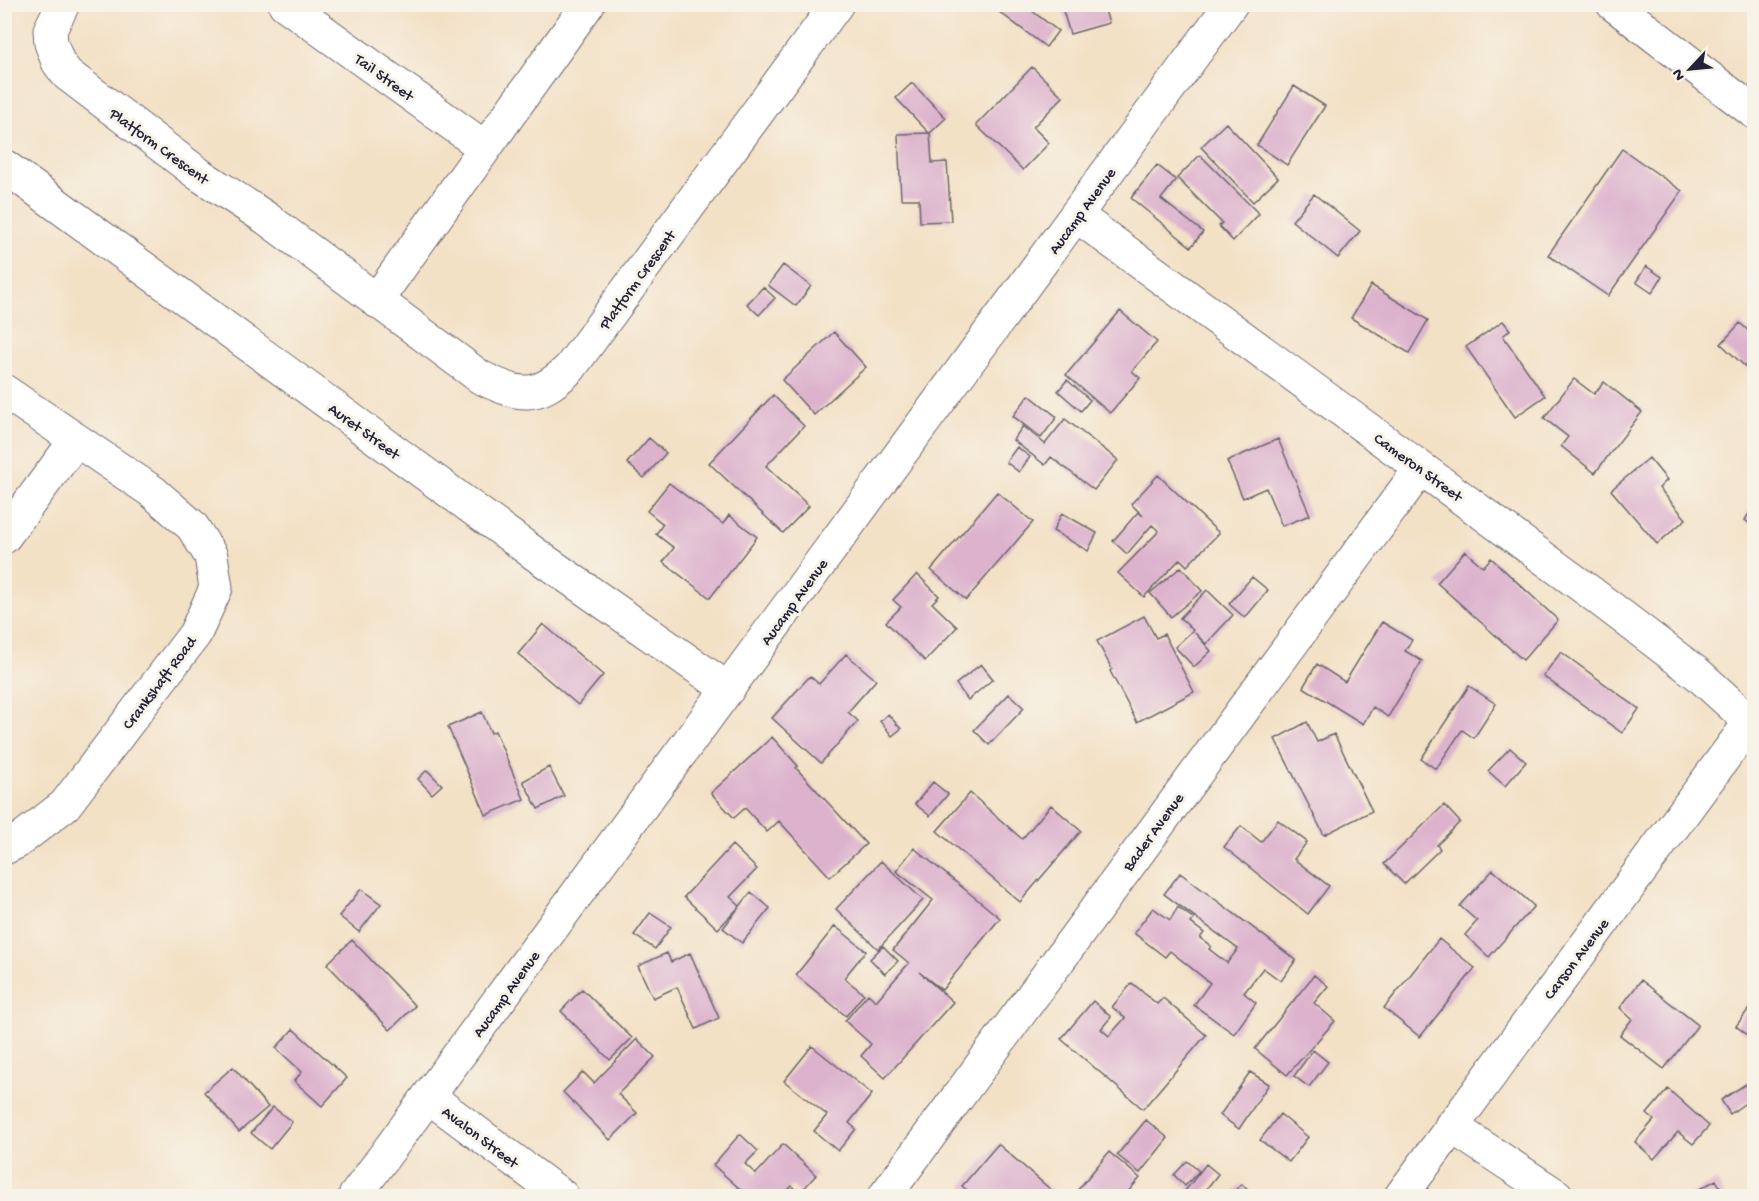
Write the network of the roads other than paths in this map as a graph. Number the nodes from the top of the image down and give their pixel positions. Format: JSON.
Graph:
{"nodes":[{"id":1,"x":63,"y":4,"type":"edge"},
{"id":2,"x":285,"y":4,"type":"edge"},
{"id":3,"x":588,"y":4,"type":"edge"},
{"id":4,"x":837,"y":4,"type":"edge"},
{"id":5,"x":1231,"y":4,"type":"edge"},
{"id":6,"x":1613,"y":4,"type":"edge"},
{"id":7,"x":1755,"y":112,"type":"edge"},
{"id":8,"x":484,"y":147,"type":"junction"},
{"id":9,"x":4,"y":166,"type":"edge"},
{"id":10,"x":1077,"y":216,"type":"junction"},
{"id":11,"x":376,"y":301,"type":"junction"},
{"id":12,"x":4,"y":391,"type":"edge"},
{"id":13,"x":76,"y":440,"type":"junction"},
{"id":14,"x":1421,"y":468,"type":"junction"},
{"id":15,"x":4,"y":537,"type":"edge"},
{"id":16,"x":728,"y":689,"type":"junction"},
{"id":17,"x":1753,"y":723,"type":"edge"},
{"id":18,"x":4,"y":848,"type":"edge"},
{"id":19,"x":429,"y":1097,"type":"junction"},
{"id":20,"x":1451,"y":1126,"type":"junction"},
{"id":21,"x":355,"y":1197,"type":"edge"},
{"id":22,"x":562,"y":1197,"type":"edge"},
{"id":23,"x":885,"y":1197,"type":"edge"},
{"id":24,"x":1401,"y":1197,"type":"edge"},
{"id":25,"x":1557,"y":1197,"type":"edge"}],
"edges":[{"from":1,"to":11,"type":"street","name":"Platform Crescent"},
{"from":2,"to":8,"type":"street","name":"Tail Street"},
{"from":3,"to":8,"type":"street"},
{"from":4,"to":11,"type":"street","name":"Platform Crescent"},
{"from":5,"to":10,"type":"street","name":"Aucamp Avenue"},
{"from":6,"to":7,"type":"street"},
{"from":8,"to":11,"type":"street"},
{"from":9,"to":16,"type":"street","name":"Auret Street"},
{"from":10,"to":14,"type":"street","name":"Cameron Street"},
{"from":10,"to":16,"type":"street","name":"Aucamp Avenue"},
{"from":12,"to":13,"type":"street","name":"Crankshaft Road"},
{"from":13,"to":15,"type":"street"},
{"from":13,"to":18,"type":"street","name":"Crankshaft Road"},
{"from":14,"to":17,"type":"street","name":"Cameron Street"},
{"from":14,"to":23,"type":"street","name":"Bader Avenue"},
{"from":16,"to":19,"type":"street","name":"Aucamp Avenue"},
{"from":17,"to":20,"type":"street","name":"Carson Avenue"},
{"from":19,"to":21,"type":"street","name":"Aucamp Avenue"},
{"from":19,"to":22,"type":"street","name":"Avalon Street"},
{"from":20,"to":24,"type":"street","name":"Carson Avenue"},
{"from":20,"to":25,"type":"street"}]}
